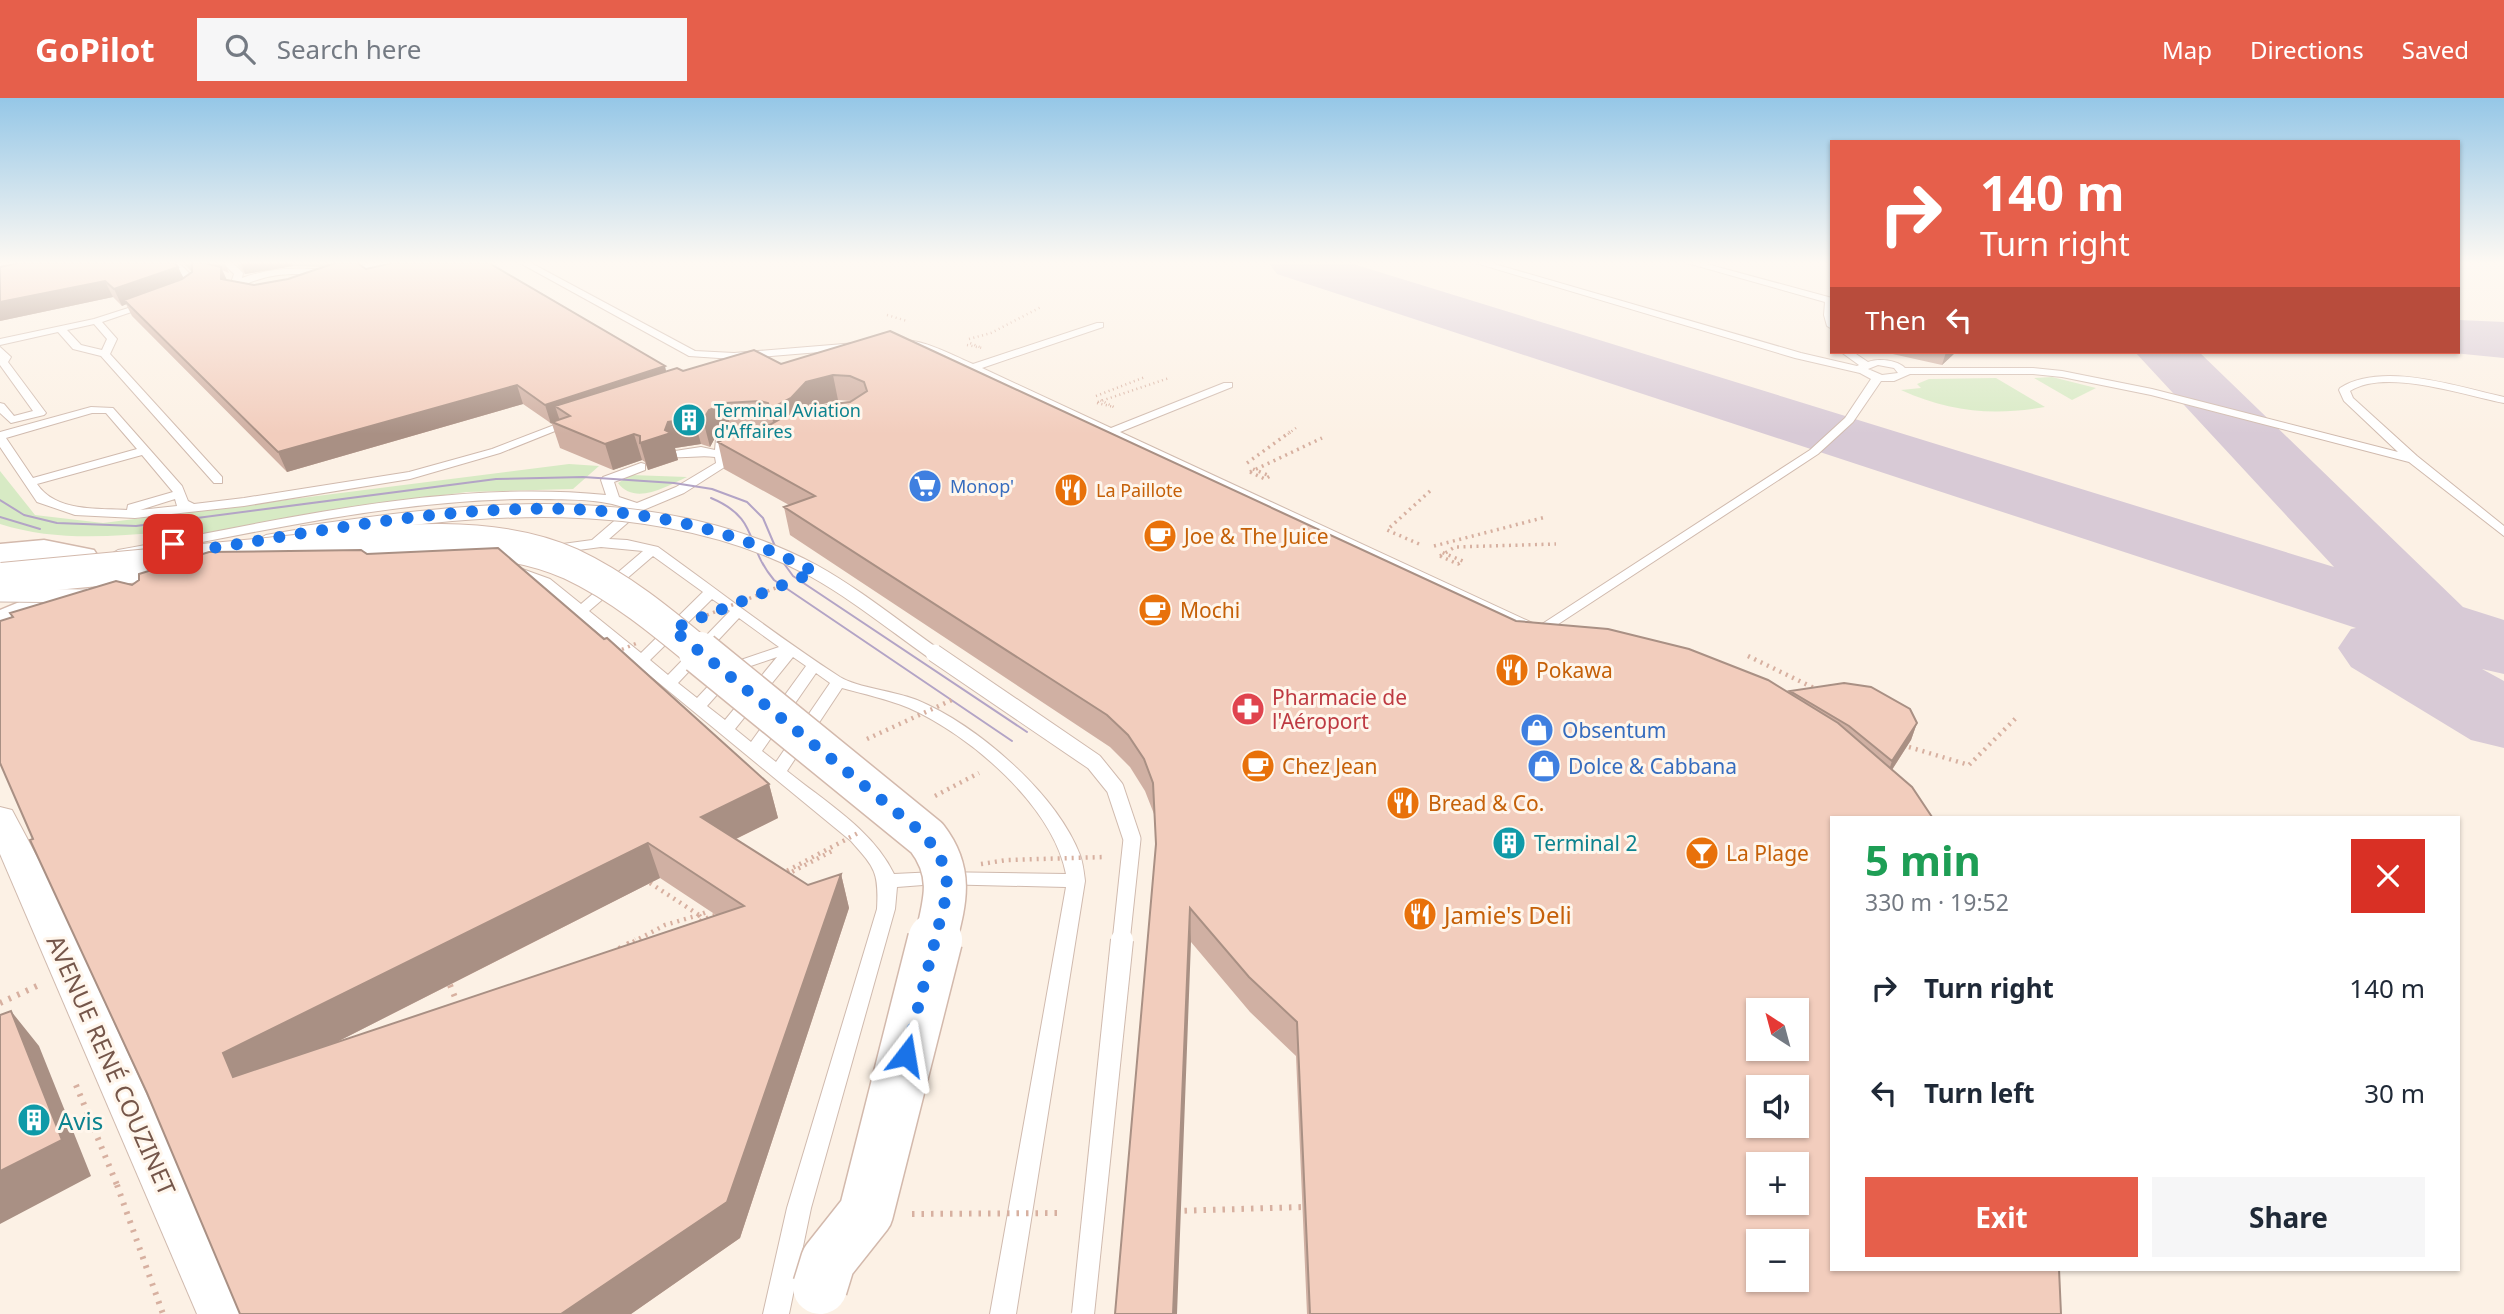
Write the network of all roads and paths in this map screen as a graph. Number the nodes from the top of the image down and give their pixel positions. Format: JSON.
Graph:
{"nodes":[{"id":1,"x":99,"y":320,"type":"edge"},
{"id":2,"x":625,"y":320,"type":"edge"},
{"id":3,"x":1016,"y":320,"type":"edge"},
{"id":4,"x":1674,"y":320,"type":"edge"},
{"id":5,"x":96,"y":321,"type":"junction"},
{"id":6,"x":1100,"y":325,"type":"dead end"},
{"id":7,"x":60,"y":329,"type":"junction"},
{"id":8,"x":0,"y":342,"type":"edge"},
{"id":9,"x":969,"y":342,"type":"dead end"},
{"id":10,"x":889,"y":343,"type":"edge"},
{"id":11,"x":866,"y":345,"type":"edge"},
{"id":12,"x":0,"y":350,"type":"edge"},
{"id":13,"x":789,"y":352,"type":"junction"},
{"id":14,"x":105,"y":354,"type":"junction"},
{"id":15,"x":1848,"y":354,"type":"edge"},
{"id":16,"x":756,"y":367,"type":"edge"},
{"id":17,"x":1864,"y":367,"type":"junction"},
{"id":18,"x":973,"y":368,"type":"junction"},
{"id":19,"x":1904,"y":371,"type":"junction"},
{"id":20,"x":1145,"y":377,"type":"dead end"},
{"id":21,"x":1169,"y":377,"type":"dead end"},
{"id":22,"x":1878,"y":377,"type":"junction"},
{"id":23,"x":1228,"y":385,"type":"dead end"},
{"id":24,"x":1096,"y":396,"type":"dead end"},
{"id":25,"x":2504,"y":400,"type":"edge"},
{"id":26,"x":1098,"y":402,"type":"dead end"},
{"id":27,"x":0,"y":406,"type":"edge"},
{"id":28,"x":581,"y":419,"type":"edge"},
{"id":29,"x":1296,"y":428,"type":"dead end"},
{"id":30,"x":760,"y":430,"type":"edge"},
{"id":31,"x":1111,"y":432,"type":"junction"},
{"id":32,"x":0,"y":437,"type":"edge"},
{"id":33,"x":1322,"y":438,"type":"dead end"},
{"id":34,"x":145,"y":451,"type":"junction"},
{"id":35,"x":679,"y":454,"type":"dead end"},
{"id":36,"x":720,"y":459,"type":"junction"},
{"id":37,"x":2413,"y":459,"type":"junction"},
{"id":38,"x":1247,"y":463,"type":"dead end"},
{"id":39,"x":641,"y":467,"type":"edge"},
{"id":40,"x":1252,"y":470,"type":"dead end"},
{"id":41,"x":218,"y":480,"type":"dead end"},
{"id":42,"x":28,"y":483,"type":"junction"},
{"id":43,"x":680,"y":490,"type":"junction"},
{"id":44,"x":1430,"y":491,"type":"dead end"},
{"id":45,"x":179,"y":494,"type":"junction"},
{"id":46,"x":614,"y":500,"type":"junction"},
{"id":47,"x":194,"y":508,"type":"junction"},
{"id":48,"x":637,"y":508,"type":"junction"},
{"id":49,"x":110,"y":514,"type":"junction"},
{"id":50,"x":1546,"y":517,"type":"dead end"},
{"id":51,"x":2504,"y":531,"type":"edge"},
{"id":52,"x":597,"y":542,"type":"junction"},
{"id":53,"x":173,"y":544,"type":"junction"},
{"id":54,"x":1419,"y":544,"type":"dead end"},
{"id":55,"x":1556,"y":544,"type":"dead end"},
{"id":56,"x":1434,"y":545,"type":"dead end"},
{"id":57,"x":653,"y":550,"type":"junction"},
{"id":58,"x":1441,"y":554,"type":"junction"},
{"id":59,"x":300,"y":566,"type":"edge"},
{"id":60,"x":4,"y":567,"type":"edge"},
{"id":61,"x":815,"y":572,"type":"junction"},
{"id":62,"x":219,"y":573,"type":"edge"},
{"id":63,"x":101,"y":579,"type":"junction"},
{"id":64,"x":711,"y":592,"type":"junction"},
{"id":65,"x":580,"y":611,"type":"junction"},
{"id":66,"x":738,"y":611,"type":"junction"},
{"id":67,"x":0,"y":621,"type":"edge"},
{"id":68,"x":672,"y":629,"type":"junction"},
{"id":69,"x":1540,"y":632,"type":"junction"},
{"id":70,"x":1553,"y":638,"type":"edge"},
{"id":71,"x":791,"y":648,"type":"junction"},
{"id":72,"x":609,"y":654,"type":"edge"},
{"id":73,"x":1748,"y":656,"type":"dead end"},
{"id":74,"x":641,"y":661,"type":"junction"},
{"id":75,"x":814,"y":665,"type":"junction"},
{"id":76,"x":838,"y":682,"type":"junction"},
{"id":77,"x":669,"y":683,"type":"junction"},
{"id":78,"x":984,"y":686,"type":"junction"},
{"id":79,"x":1827,"y":695,"type":"edge"},
{"id":80,"x":698,"y":707,"type":"junction"},
{"id":81,"x":2018,"y":716,"type":"dead end"},
{"id":82,"x":726,"y":729,"type":"junction"},
{"id":83,"x":1909,"y":747,"type":"edge"},
{"id":84,"x":753,"y":751,"type":"junction"},
{"id":85,"x":828,"y":758,"type":"junction"},
{"id":86,"x":778,"y":772,"type":"junction"},
{"id":87,"x":898,"y":813,"type":"junction"},
{"id":88,"x":4,"y":834,"type":"edge"},
{"id":89,"x":1131,"y":856,"type":"junction"},
{"id":90,"x":946,"y":871,"type":"junction"},
{"id":91,"x":775,"y":877,"type":"edge"},
{"id":92,"x":888,"y":881,"type":"junction"},
{"id":93,"x":1076,"y":881,"type":"junction"},
{"id":94,"x":650,"y":883,"type":"dead end"},
{"id":95,"x":719,"y":906,"type":"edge"},
{"id":96,"x":699,"y":915,"type":"junction"},
{"id":97,"x":715,"y":915,"type":"edge"},
{"id":98,"x":676,"y":932,"type":"edge"},
{"id":99,"x":696,"y":932,"type":"edge"},
{"id":100,"x":650,"y":942,"type":"edge"},
{"id":101,"x":615,"y":951,"type":"edge"},
{"id":102,"x":612,"y":959,"type":"edge"},
{"id":103,"x":31,"y":973,"type":"dead end"},
{"id":104,"x":450,"y":985,"type":"dead end"},
{"id":105,"x":37,"y":986,"type":"junction"},
{"id":106,"x":41,"y":999,"type":"dead end"},
{"id":107,"x":0,"y":1003,"type":"edge"},
{"id":108,"x":471,"y":1008,"type":"edge"},
{"id":109,"x":72,"y":1073,"type":"dead end"},
{"id":110,"x":157,"y":1165,"type":"junction"},
{"id":111,"x":117,"y":1185,"type":"junction"},
{"id":112,"x":163,"y":1314,"type":"edge"},
{"id":113,"x":222,"y":1314,"type":"edge"},
{"id":114,"x":776,"y":1314,"type":"edge"},
{"id":115,"x":813,"y":1314,"type":"edge"},
{"id":116,"x":1003,"y":1314,"type":"edge"},
{"id":117,"x":1083,"y":1314,"type":"edge"}],
"edges":[{"from":1,"to":5,"type":"lane"},
{"from":2,"to":13,"type":"lane"},
{"from":3,"to":9,"type":"path"},
{"from":4,"to":17,"type":"lane"},
{"from":5,"to":7,"type":"lane"},
{"from":5,"to":14,"type":"lane"},
{"from":6,"to":18,"type":"lane"},
{"from":7,"to":8,"type":"lane"},
{"from":7,"to":14,"type":"lane"},
{"from":10,"to":18,"type":"lane"},
{"from":11,"to":13,"type":"lane"},
{"from":12,"to":27,"type":"lane"},
{"from":13,"to":16,"type":"lane"},
{"from":14,"to":41,"type":"lane"},
{"from":15,"to":17,"type":"lane"},
{"from":17,"to":19,"type":"lane"},
{"from":17,"to":22,"type":"lane"},
{"from":18,"to":31,"type":"lane"},
{"from":19,"to":22,"type":"lane"},
{"from":19,"to":37,"type":"lane"},
{"from":20,"to":24,"type":"path"},
{"from":21,"to":26,"type":"path"},
{"from":22,"to":69,"type":"lane"},
{"from":23,"to":31,"type":"lane"},
{"from":25,"to":37,"type":"lane"},
{"from":28,"to":47,"type":"lane"},
{"from":29,"to":38,"type":"path"},
{"from":30,"to":36,"type":"lane"},
{"from":31,"to":69,"type":"lane"},
{"from":32,"to":34,"type":"lane"},
{"from":32,"to":42,"type":"lane"},
{"from":33,"to":40,"type":"path"},
{"from":34,"to":42,"type":"lane"},
{"from":34,"to":45,"type":"lane"},
{"from":35,"to":36,"type":"lane"},
{"from":36,"to":43,"type":"lane"},
{"from":36,"to":43,"type":"lane"},
{"from":37,"to":51,"type":"lane"},
{"from":39,"to":46,"type":"lane"},
{"from":42,"to":49,"type":"lane"},
{"from":43,"to":48,"type":"lane"},
{"from":44,"to":54,"type":"path"},
{"from":45,"to":47,"type":"lane"},
{"from":45,"to":49,"type":"lane"},
{"from":46,"to":48,"type":"lane"},
{"from":46,"to":53,"type":"lane"},
{"from":47,"to":49,"type":"lane"},
{"from":48,"to":52,"type":"lane"},
{"from":50,"to":56,"type":"path"},
{"from":52,"to":57,"type":"lane"},
{"from":52,"to":65,"type":"lane"},
{"from":53,"to":61,"type":"lane","bridge":true},
{"from":53,"to":63,"type":"lane"},
{"from":55,"to":58,"type":"path"},
{"from":57,"to":64,"type":"lane"},
{"from":57,"to":65,"type":"lane"},
{"from":58,"to":58,"type":"path","bridge":true},
{"from":59,"to":62,"type":"lane"},
{"from":60,"to":63,"type":"main road","bridge":true},
{"from":61,"to":68,"type":"path","bridge":true},
{"from":61,"to":78,"type":"lane","bridge":true},
{"from":63,"to":67,"type":"main road"},
{"from":63,"to":68,"type":"main road","bridge":true},
{"from":64,"to":66,"type":"lane"},
{"from":64,"to":74,"type":"lane"},
{"from":65,"to":74,"type":"lane"},
{"from":66,"to":71,"type":"lane"},
{"from":66,"to":77,"type":"lane"},
{"from":68,"to":72,"type":"path","bridge":true},
{"from":68,"to":85,"type":"main road","bridge":true},
{"from":69,"to":70,"type":"lane"},
{"from":71,"to":75,"type":"lane"},
{"from":71,"to":80,"type":"lane"},
{"from":71,"to":82,"type":"lane"},
{"from":73,"to":79,"type":"path"},
{"from":74,"to":77,"type":"lane"},
{"from":75,"to":76,"type":"lane"},
{"from":75,"to":84,"type":"lane"},
{"from":76,"to":86,"type":"lane"},
{"from":76,"to":93,"type":"lane"},
{"from":77,"to":80,"type":"lane"},
{"from":78,"to":85,"type":"path","bridge":true},
{"from":78,"to":89,"type":"lane","bridge":true},
{"from":80,"to":82,"type":"lane"},
{"from":81,"to":83,"type":"path"},
{"from":82,"to":84,"type":"lane"},
{"from":84,"to":86,"type":"lane"},
{"from":85,"to":87,"type":"main road","bridge":true},
{"from":86,"to":92,"type":"lane"},
{"from":87,"to":90,"type":"main road","bridge":true},
{"from":87,"to":91,"type":"path","bridge":true},
{"from":88,"to":110,"type":"street","name":"AVENUE RENÉ COUZINET"},
{"from":89,"to":90,"type":"path","bridge":true},
{"from":89,"to":117,"type":"lane","bridge":true},
{"from":90,"to":115,"type":"main road","bridge":true},
{"from":92,"to":93,"type":"lane"},
{"from":92,"to":114,"type":"lane"},
{"from":93,"to":116,"type":"lane"},
{"from":94,"to":96,"type":"path"},
{"from":95,"to":96,"type":"path"},
{"from":96,"to":99,"type":"path","bridge":true},
{"from":96,"to":101,"type":"path"},
{"from":97,"to":98,"type":"path"},
{"from":100,"to":102,"type":"path"},
{"from":103,"to":105,"type":"path"},
{"from":104,"to":108,"type":"path"},
{"from":105,"to":106,"type":"path"},
{"from":105,"to":107,"type":"path"},
{"from":109,"to":111,"type":"path"},
{"from":110,"to":111,"type":"path"},
{"from":110,"to":113,"type":"street","name":"AVENUE RENÉ COUZINET"},
{"from":111,"to":112,"type":"path"}]}
